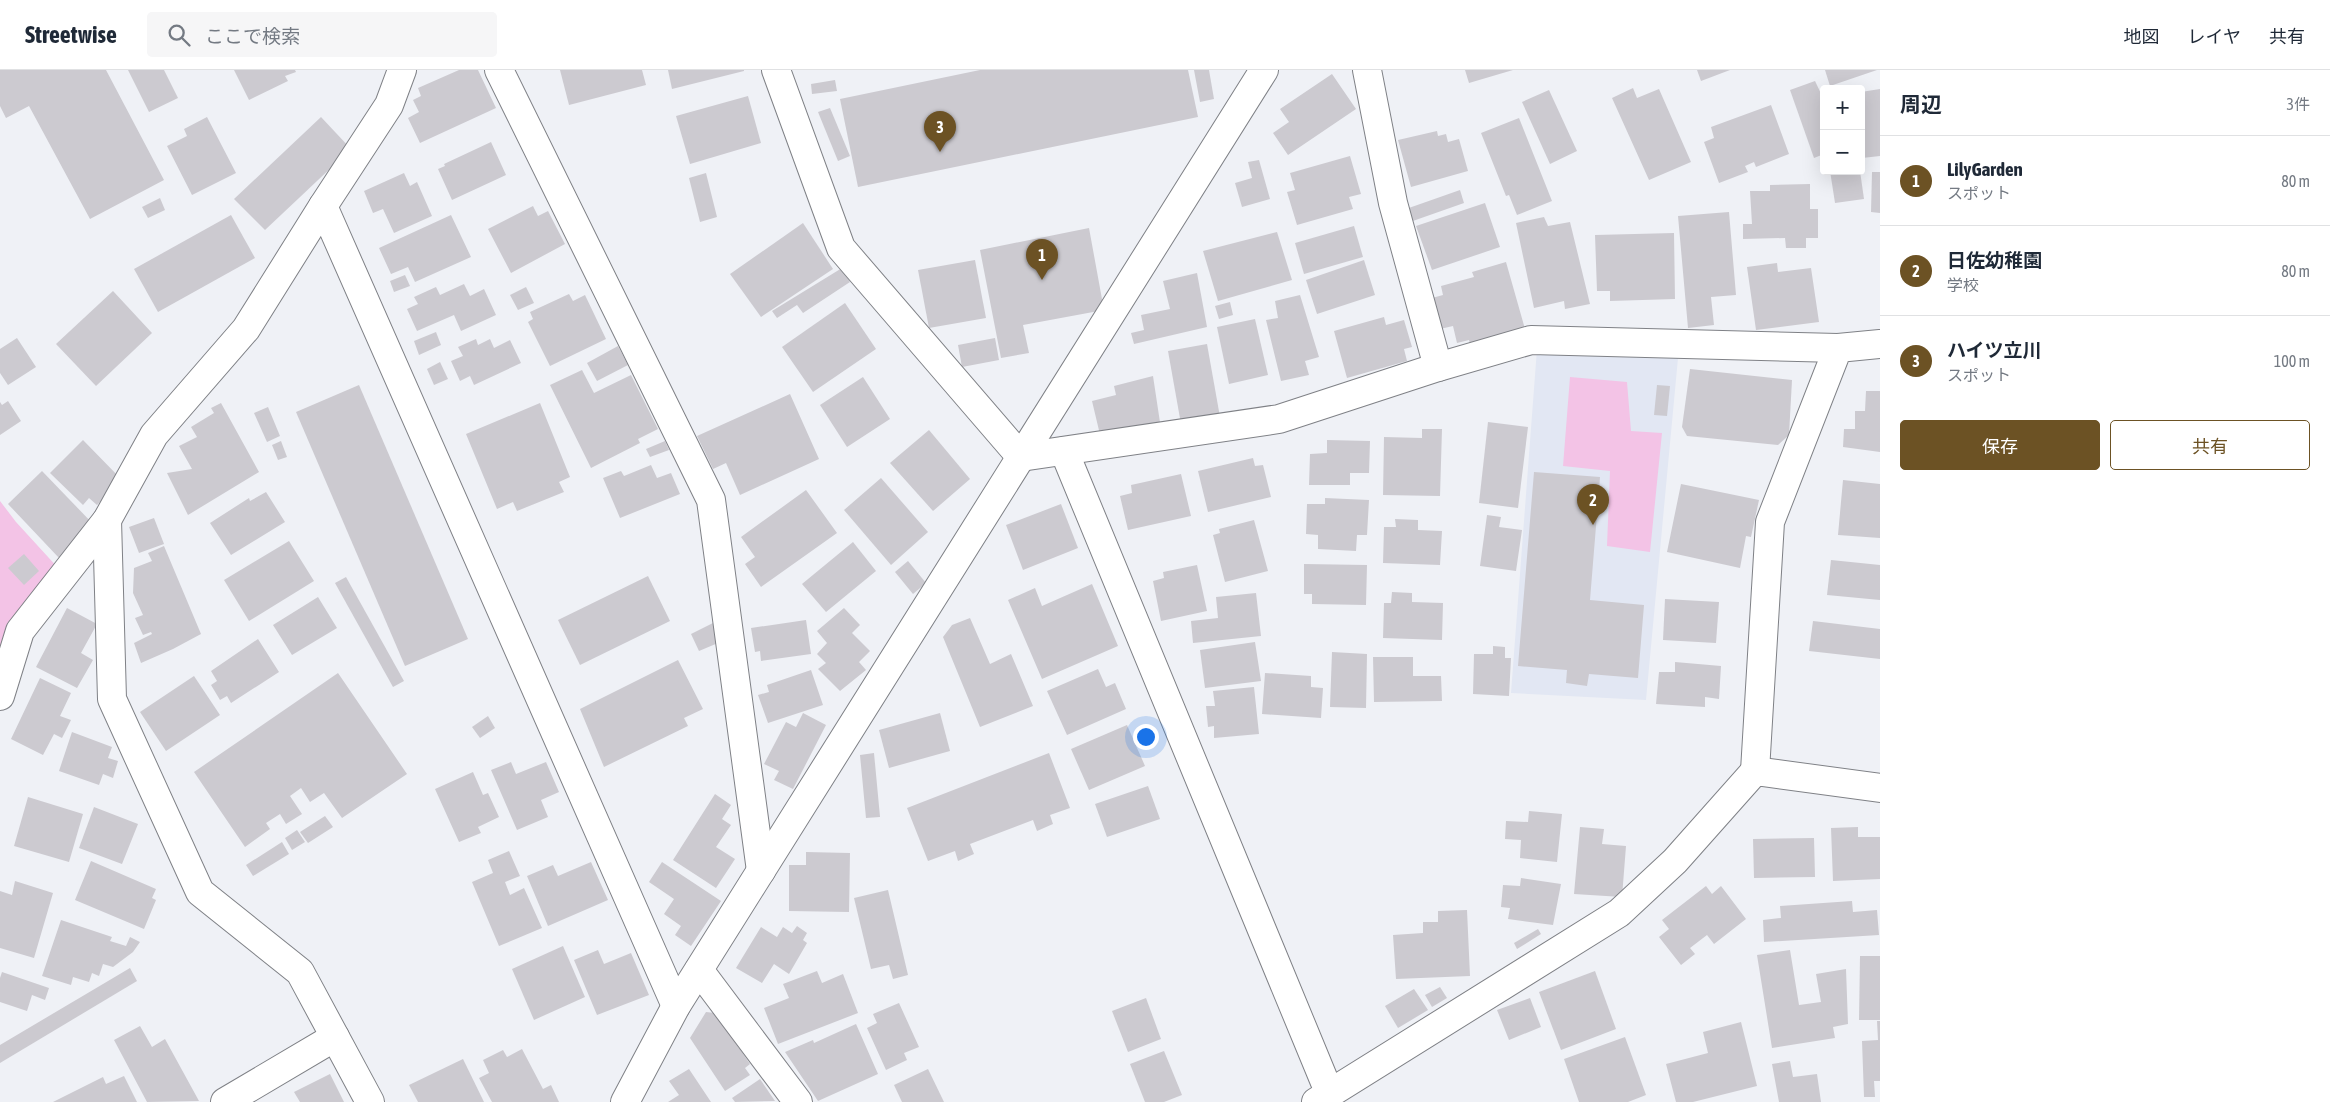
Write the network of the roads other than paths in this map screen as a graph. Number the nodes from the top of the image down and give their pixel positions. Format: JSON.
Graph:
{"nodes":[{"id":1,"x":402,"y":70,"type":"edge"},
{"id":2,"x":499,"y":70,"type":"edge"},
{"id":3,"x":776,"y":70,"type":"edge"},
{"id":4,"x":1264,"y":70,"type":"edge"},
{"id":5,"x":1366,"y":70,"type":"edge"},
{"id":6,"x":323,"y":206,"type":"junction"},
{"id":7,"x":1880,"y":344,"type":"edge"},
{"id":8,"x":1838,"y":348,"type":"junction"},
{"id":9,"x":1438,"y":367,"type":"junction"},
{"id":10,"x":1064,"y":451,"type":"junction"},
{"id":11,"x":1021,"y":457,"type":"junction"},
{"id":12,"x":107,"y":520,"type":"junction"},
{"id":13,"x":0,"y":696,"type":"edge"},
{"id":14,"x":1755,"y":771,"type":"junction"},
{"id":15,"x":1880,"y":788,"type":"edge"},
{"id":16,"x":761,"y":870,"type":"junction"},
{"id":17,"x":699,"y":970,"type":"junction"},
{"id":18,"x":676,"y":1006,"type":"junction"},
{"id":19,"x":335,"y":1037,"type":"junction"},
{"id":20,"x":1323,"y":1097,"type":"edge"},
{"id":21,"x":225,"y":1102,"type":"edge"},
{"id":22,"x":370,"y":1102,"type":"edge"},
{"id":23,"x":625,"y":1102,"type":"edge"},
{"id":24,"x":798,"y":1102,"type":"edge"}],
"edges":[{"from":1,"to":6,"type":"street"},
{"from":2,"to":16,"type":"street"},
{"from":3,"to":11,"type":"street"},
{"from":4,"to":11,"type":"street"},
{"from":5,"to":9,"type":"street"},
{"from":6,"to":12,"type":"street"},
{"from":6,"to":18,"type":"street"},
{"from":7,"to":8,"type":"street"},
{"from":8,"to":9,"type":"street"},
{"from":8,"to":14,"type":"street"},
{"from":9,"to":10,"type":"street"},
{"from":10,"to":11,"type":"street"},
{"from":10,"to":20,"type":"street"},
{"from":11,"to":16,"type":"street"},
{"from":12,"to":13,"type":"street"},
{"from":12,"to":19,"type":"street"},
{"from":14,"to":15,"type":"street"},
{"from":14,"to":20,"type":"street"},
{"from":16,"to":17,"type":"street"},
{"from":17,"to":18,"type":"street"},
{"from":17,"to":24,"type":"street"},
{"from":18,"to":23,"type":"street"},
{"from":19,"to":21,"type":"street"},
{"from":19,"to":22,"type":"street"}]}
